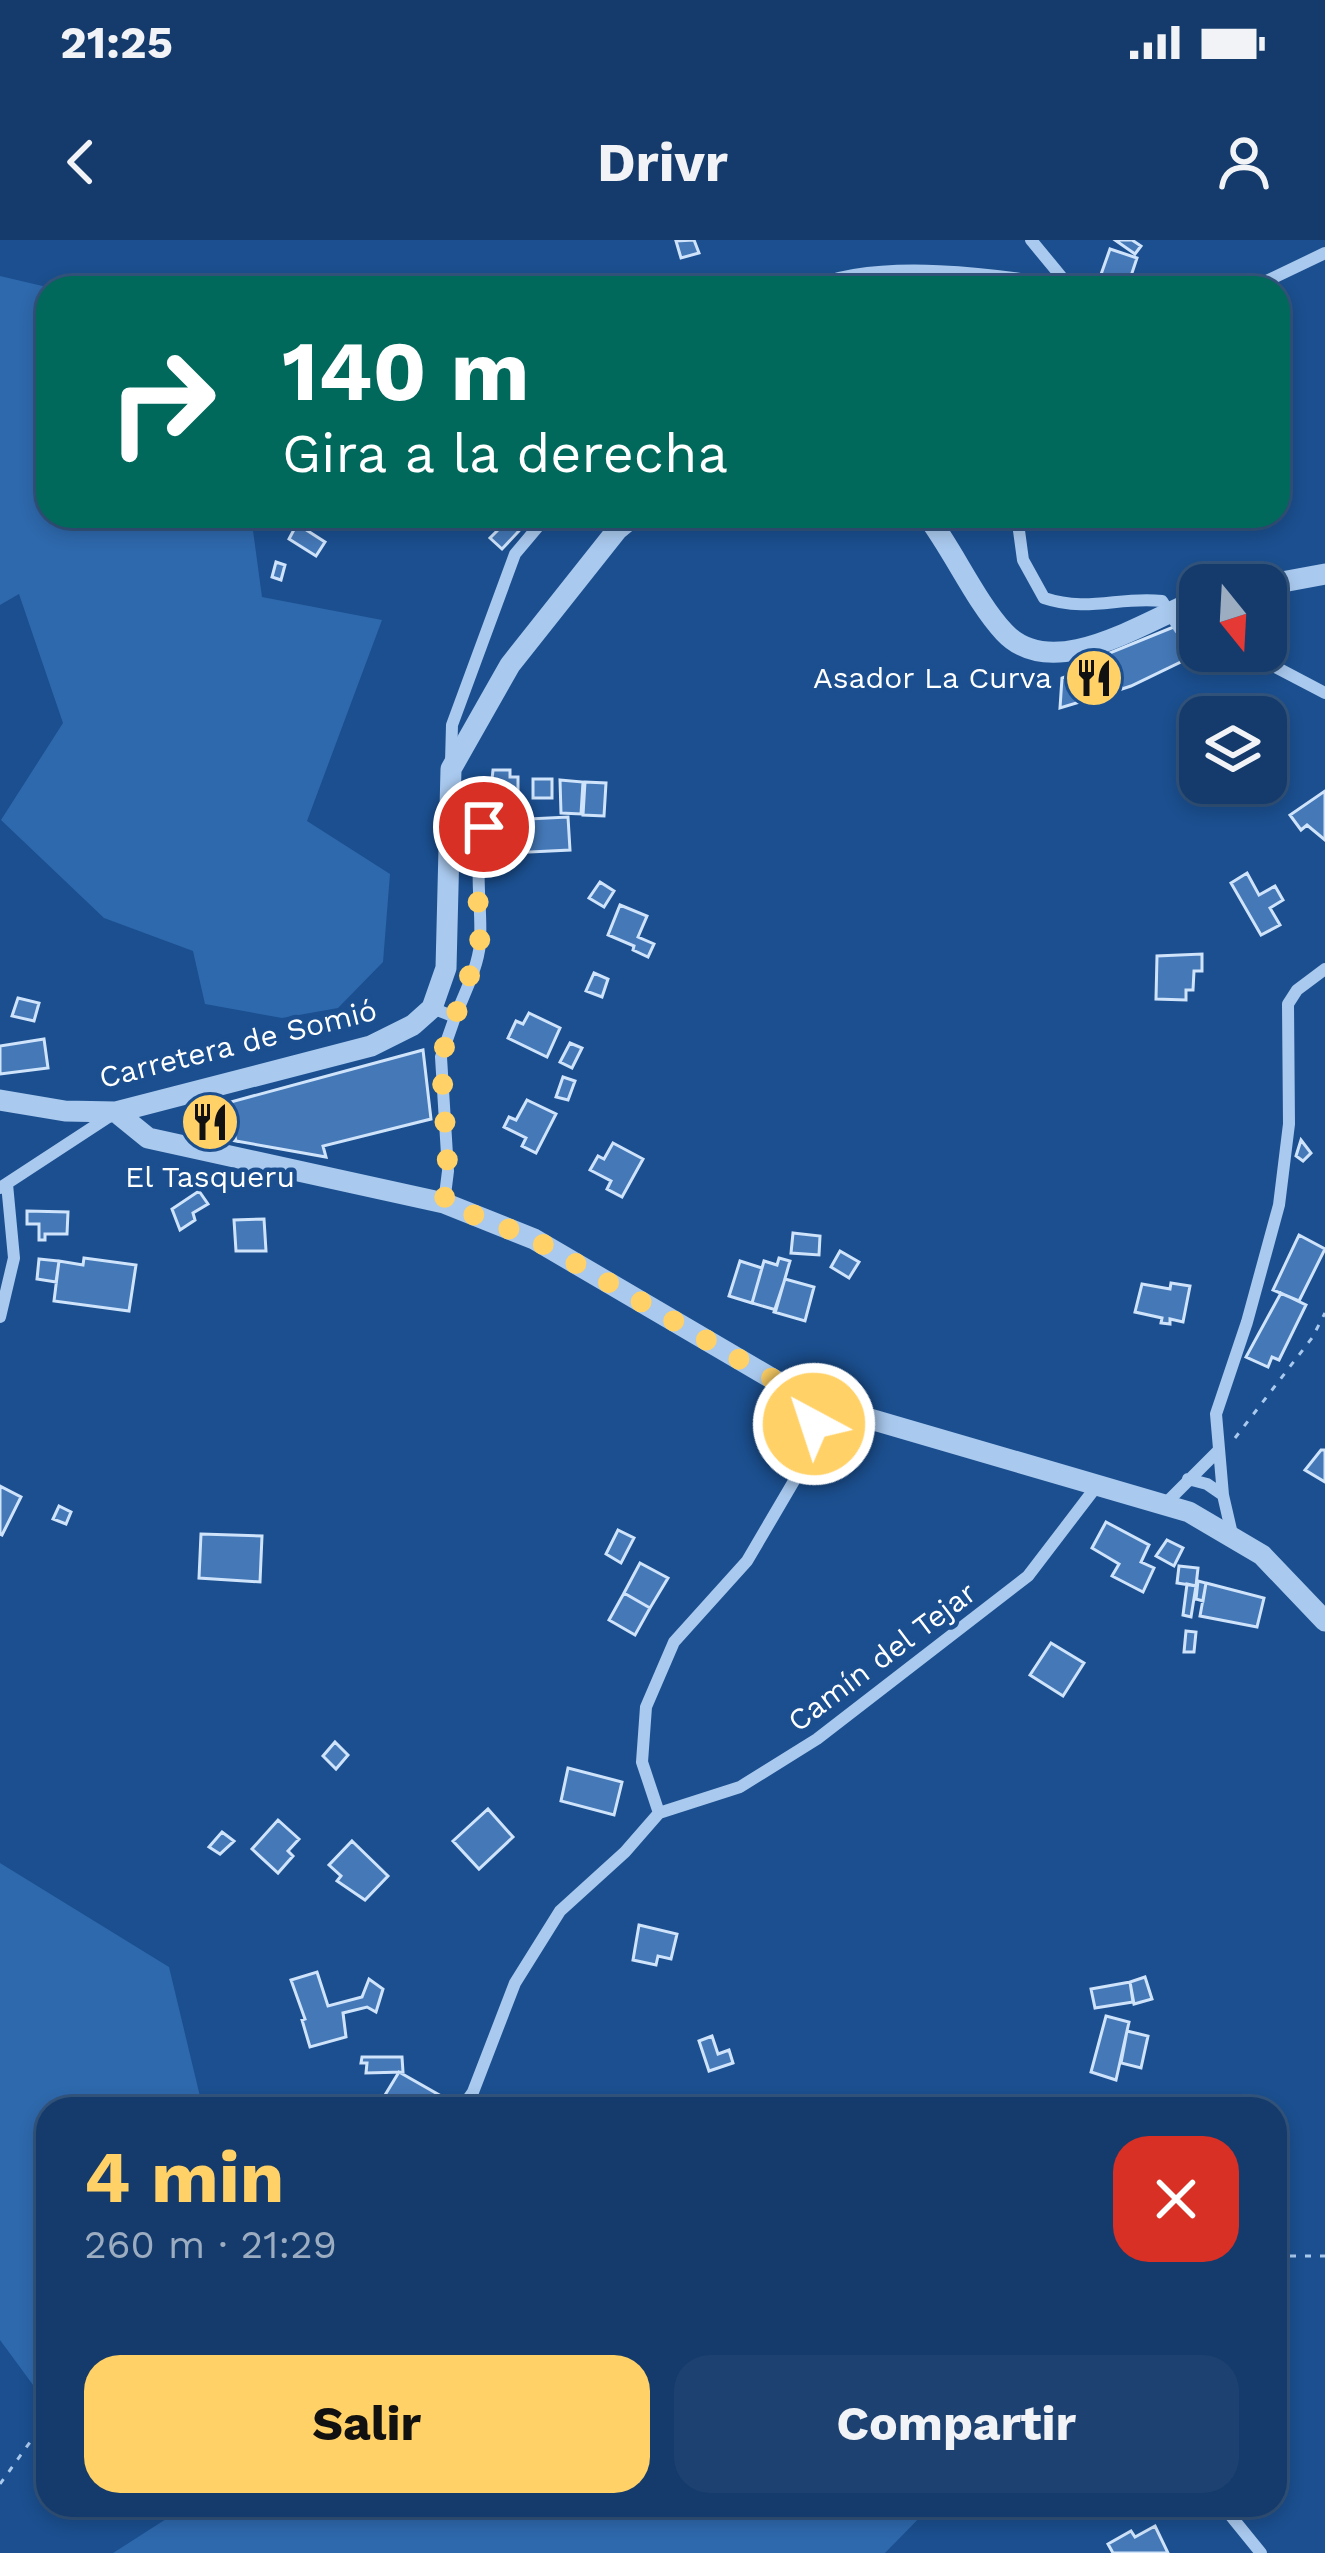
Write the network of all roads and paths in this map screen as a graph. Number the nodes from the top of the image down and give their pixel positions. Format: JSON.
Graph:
{"nodes":[{"id":1,"x":1031,"y":240,"type":"edge"},
{"id":2,"x":1325,"y":253,"type":"edge"},
{"id":3,"x":911,"y":273,"type":"junction"},
{"id":4,"x":836,"y":276,"type":"edge"},
{"id":5,"x":913,"y":276,"type":"edge"},
{"id":6,"x":985,"y":276,"type":"edge"},
{"id":7,"x":1060,"y":276,"type":"edge"},
{"id":8,"x":1277,"y":276,"type":"edge"},
{"id":9,"x":537,"y":528,"type":"edge"},
{"id":10,"x":619,"y":528,"type":"edge"},
{"id":11,"x":935,"y":528,"type":"edge"},
{"id":12,"x":1019,"y":528,"type":"edge"},
{"id":13,"x":1325,"y":574,"type":"edge"},
{"id":14,"x":1287,"y":581,"type":"edge"},
{"id":15,"x":1179,"y":608,"type":"edge"},
{"id":16,"x":1168,"y":612,"type":"junction"},
{"id":17,"x":1179,"y":628,"type":"edge"},
{"id":18,"x":1285,"y":672,"type":"edge"},
{"id":19,"x":1325,"y":693,"type":"edge"},
{"id":20,"x":451,"y":770,"type":"junction"},
{"id":21,"x":495,"y":811,"type":"dead end"},
{"id":22,"x":1325,"y":969,"type":"edge"},
{"id":23,"x":432,"y":1008,"type":"junction"},
{"id":24,"x":454,"y":1017,"type":"junction"},
{"id":25,"x":0,"y":1100,"type":"edge"},
{"id":26,"x":116,"y":1112,"type":"junction"},
{"id":27,"x":4,"y":1186,"type":"edge"},
{"id":28,"x":444,"y":1203,"type":"junction"},
{"id":29,"x":1325,"y":1313,"type":"edge"},
{"id":30,"x":0,"y":1317,"type":"edge"},
{"id":31,"x":812,"y":1402,"type":"junction"},
{"id":32,"x":1219,"y":1450,"type":"junction"},
{"id":33,"x":1188,"y":1479,"type":"junction"},
{"id":34,"x":1096,"y":1486,"type":"junction"},
{"id":35,"x":1223,"y":1495,"type":"junction"},
{"id":36,"x":1164,"y":1505,"type":"junction"},
{"id":37,"x":1232,"y":1534,"type":"junction"},
{"id":38,"x":1325,"y":1622,"type":"edge"},
{"id":39,"x":659,"y":1813,"type":"junction"},
{"id":40,"x":469,"y":2097,"type":"edge"},
{"id":41,"x":1287,"y":2256,"type":"edge"},
{"id":42,"x":1325,"y":2257,"type":"edge"},
{"id":43,"x":36,"y":2434,"type":"edge"},
{"id":44,"x":0,"y":2484,"type":"edge"},
{"id":45,"x":1232,"y":2517,"type":"edge"},
{"id":46,"x":1261,"y":2553,"type":"edge"}],
"edges":[{"from":1,"to":7,"type":"street"},
{"from":2,"to":8,"type":"street"},
{"from":3,"to":4,"type":"street"},
{"from":3,"to":5,"type":"street"},
{"from":3,"to":6,"type":"street"},
{"from":9,"to":20,"type":"street"},
{"from":10,"to":20,"type":"street"},
{"from":11,"to":16,"type":"street"},
{"from":12,"to":16,"type":"street"},
{"from":13,"to":14,"type":"street"},
{"from":15,"to":16,"type":"street"},
{"from":16,"to":17,"type":"street"},
{"from":18,"to":19,"type":"street"},
{"from":20,"to":23,"type":"street"},
{"from":21,"to":24,"type":"street"},
{"from":22,"to":32,"type":"street"},
{"from":23,"to":24,"type":"street"},
{"from":23,"to":26,"type":"street","name":"Carretera de Somió"},
{"from":24,"to":28,"type":"street"},
{"from":25,"to":26,"type":"street","name":"Carretera de Somió"},
{"from":26,"to":27,"type":"street"},
{"from":26,"to":28,"type":"street"},
{"from":27,"to":30,"type":"street"},
{"from":28,"to":31,"type":"street"},
{"from":29,"to":32,"type":"path"},
{"from":31,"to":34,"type":"street"},
{"from":31,"to":39,"type":"street"},
{"from":32,"to":33,"type":"street"},
{"from":32,"to":35,"type":"street"},
{"from":33,"to":35,"type":"street"},
{"from":33,"to":36,"type":"street"},
{"from":34,"to":36,"type":"street"},
{"from":34,"to":39,"type":"street","name":"Camín del Tejar"},
{"from":35,"to":37,"type":"street"},
{"from":36,"to":37,"type":"street"},
{"from":37,"to":38,"type":"street"},
{"from":39,"to":40,"type":"street"},
{"from":41,"to":42,"type":"path"},
{"from":43,"to":44,"type":"path"},
{"from":45,"to":46,"type":"street"}]}
